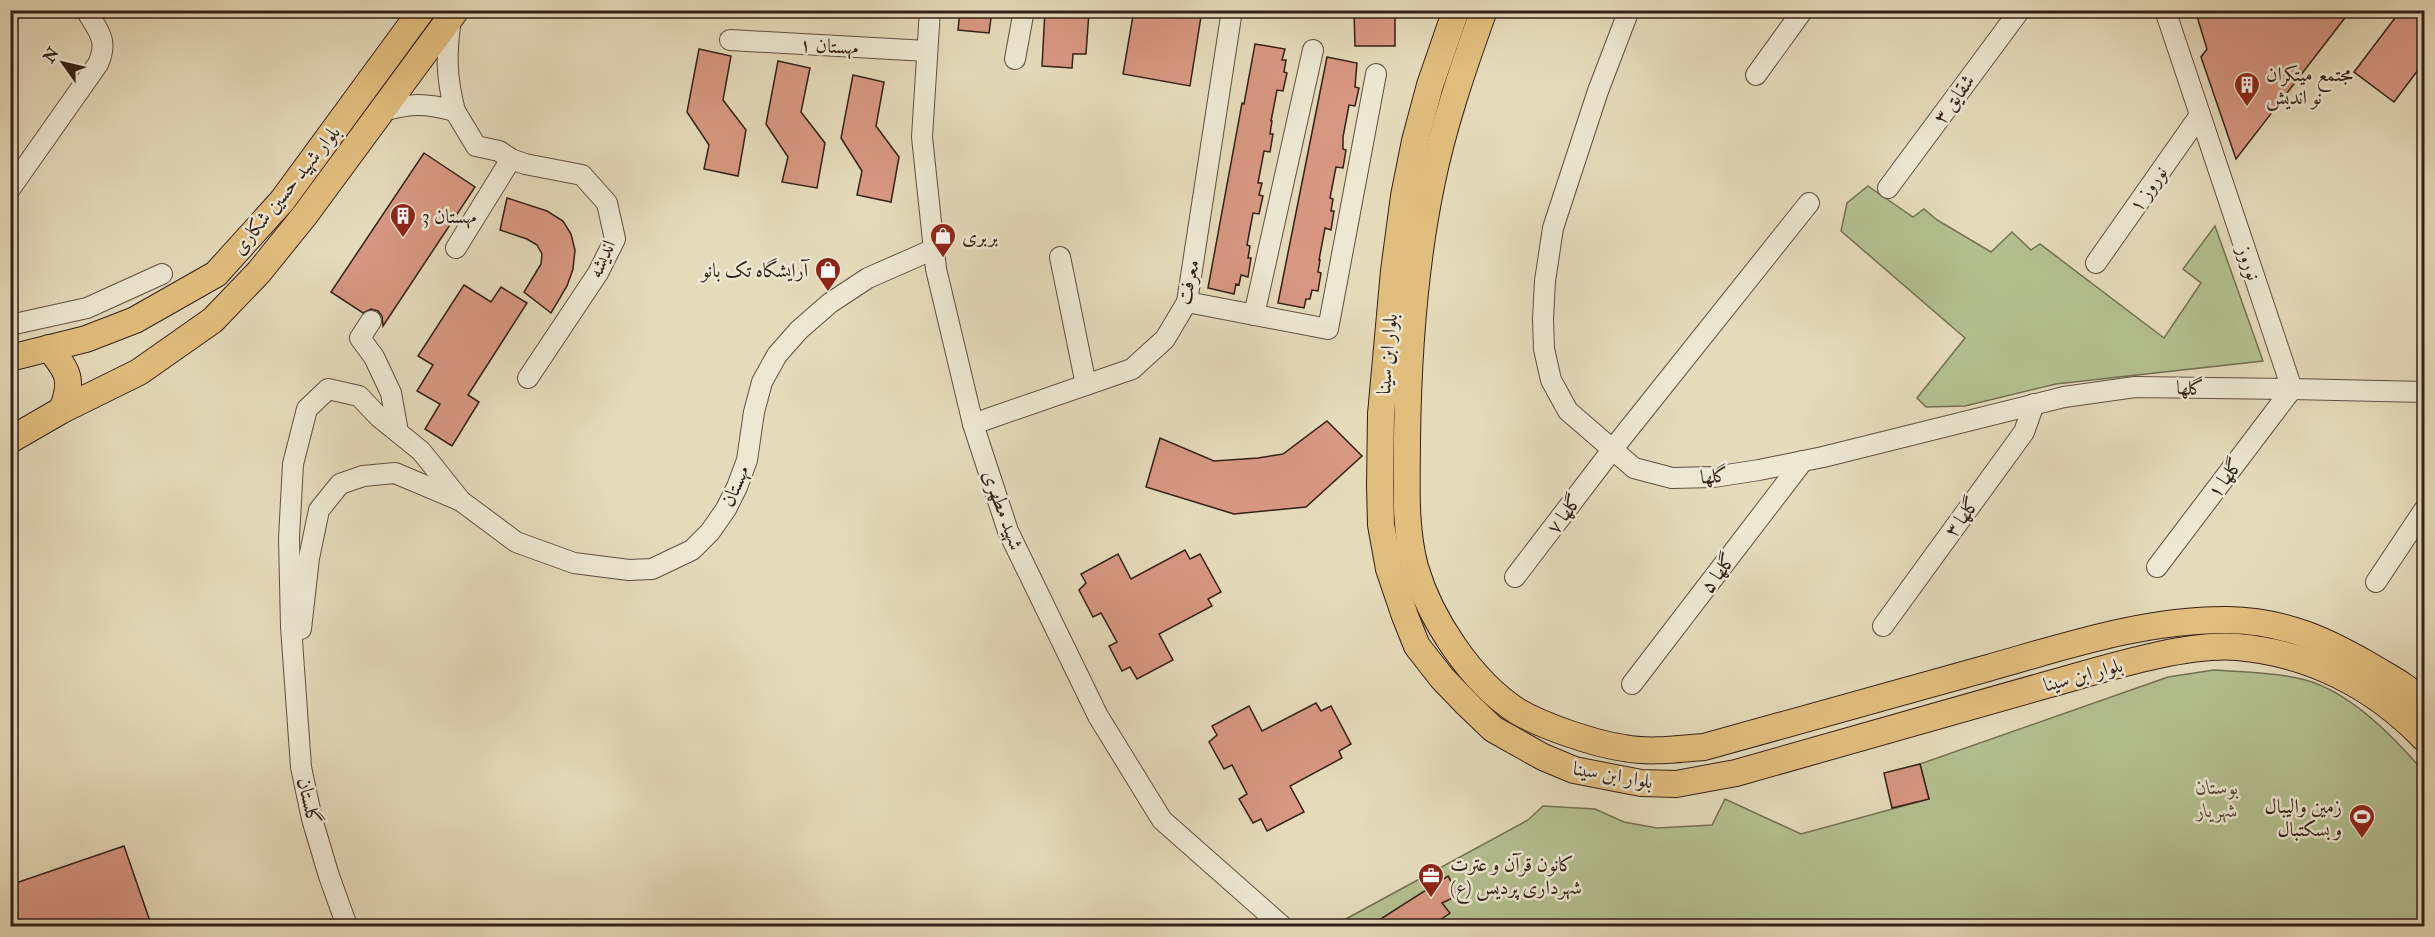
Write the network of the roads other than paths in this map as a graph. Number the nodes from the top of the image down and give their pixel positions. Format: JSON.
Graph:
{"nodes":[{"id":1,"x":86,"y":10,"type":"edge"},
{"id":2,"x":422,"y":10,"type":"edge"},
{"id":3,"x":930,"y":10,"type":"edge"},
{"id":4,"x":1024,"y":10,"type":"edge"},
{"id":5,"x":1232,"y":10,"type":"edge"},
{"id":6,"x":1456,"y":10,"type":"edge"},
{"id":7,"x":1484,"y":10,"type":"edge"},
{"id":8,"x":1629,"y":10,"type":"edge"},
{"id":9,"x":1803,"y":10,"type":"edge"},
{"id":10,"x":2020,"y":10,"type":"edge"},
{"id":11,"x":2165,"y":10,"type":"edge"},
{"id":12,"x":454,"y":14,"type":"edge"},
{"id":13,"x":730,"y":40,"type":"dead end"},
{"id":14,"x":1313,"y":50,"type":"dead end"},
{"id":15,"x":927,"y":51,"type":"junction"},
{"id":16,"x":1015,"y":58,"type":"dead end"},
{"id":17,"x":1376,"y":74,"type":"dead end"},
{"id":18,"x":1755,"y":75,"type":"dead end"},
{"id":19,"x":382,"y":111,"type":"junction"},
{"id":20,"x":455,"y":111,"type":"junction"},
{"id":21,"x":2200,"y":115,"type":"junction"},
{"id":22,"x":511,"y":159,"type":"junction"},
{"id":23,"x":1888,"y":188,"type":"dead end"},
{"id":24,"x":10,"y":189,"type":"edge"},
{"id":25,"x":1809,"y":203,"type":"dead end"},
{"id":26,"x":456,"y":248,"type":"dead end"},
{"id":27,"x":934,"y":249,"type":"junction"},
{"id":28,"x":1060,"y":257,"type":"dead end"},
{"id":29,"x":2096,"y":263,"type":"dead end"},
{"id":30,"x":162,"y":274,"type":"dead end"},
{"id":31,"x":1187,"y":302,"type":"junction"},
{"id":32,"x":1254,"y":315,"type":"junction"},
{"id":33,"x":371,"y":321,"type":"dead end"},
{"id":34,"x":10,"y":325,"type":"edge"},
{"id":35,"x":49,"y":348,"type":"junction"},
{"id":36,"x":10,"y":358,"type":"edge"},
{"id":37,"x":528,"y":378,"type":"dead end"},
{"id":38,"x":1086,"y":385,"type":"junction"},
{"id":39,"x":2292,"y":389,"type":"junction"},
{"id":40,"x":2424,"y":392,"type":"edge"},
{"id":41,"x":2034,"y":404,"type":"junction"},
{"id":42,"x":62,"y":410,"type":"junction"},
{"id":43,"x":974,"y":424,"type":"junction"},
{"id":44,"x":398,"y":432,"type":"junction"},
{"id":45,"x":10,"y":440,"type":"edge"},
{"id":46,"x":1612,"y":450,"type":"junction"},
{"id":47,"x":1803,"y":461,"type":"junction"},
{"id":48,"x":461,"y":501,"type":"junction"},
{"id":49,"x":2424,"y":510,"type":"edge"},
{"id":50,"x":2157,"y":567,"type":"dead end"},
{"id":51,"x":1515,"y":578,"type":"dead end"},
{"id":52,"x":2376,"y":582,"type":"dead end"},
{"id":53,"x":1883,"y":626,"type":"dead end"},
{"id":54,"x":295,"y":671,"type":"junction"},
{"id":55,"x":1632,"y":684,"type":"dead end"},
{"id":56,"x":2421,"y":694,"type":"edge"},
{"id":57,"x":2396,"y":711,"type":"junction"},
{"id":58,"x":2424,"y":738,"type":"edge"},
{"id":59,"x":1264,"y":919,"type":"edge"},
{"id":60,"x":347,"y":927,"type":"edge"},
{"id":61,"x":1282,"y":927,"type":"edge"}],
"edges":[{"from":1,"to":24,"type":"street"},
{"from":2,"to":35,"type":"main road","name":"بلوار شهید حسین شکاری"},
{"from":3,"to":15,"type":"street","name":"شهید مطهری"},
{"from":4,"to":16,"type":"street"},
{"from":5,"to":31,"type":"street","name":"معرفت"},
{"from":6,"to":57,"type":"main road","name":"بلوار ابن سینا"},
{"from":7,"to":56,"type":"main road","name":"بلوار ابن سینا"},
{"from":8,"to":46,"type":"street","name":"گلها"},
{"from":9,"to":18,"type":"street"},
{"from":10,"to":23,"type":"street","name":"شقایق ۳"},
{"from":11,"to":21,"type":"street","name":"نوروز"},
{"from":12,"to":19,"type":"main road","name":"بلوار شهید حسین شکاری"},
{"from":12,"to":20,"type":"street","name":"اندیشه"},
{"from":13,"to":15,"type":"street","name":"مهستان ۱"},
{"from":14,"to":32,"type":"street"},
{"from":15,"to":27,"type":"street","name":"شهید مطهری"},
{"from":17,"to":32,"type":"street"},
{"from":19,"to":20,"type":"street"},
{"from":19,"to":42,"type":"main road","name":"بلوار شهید حسین شکاری"},
{"from":20,"to":22,"type":"street","name":"اندیشه"},
{"from":21,"to":29,"type":"street","name":"نوروز ۱"},
{"from":21,"to":39,"type":"street","name":"نوروز"},
{"from":22,"to":26,"type":"street"},
{"from":22,"to":37,"type":"street","name":"اندیشه"},
{"from":25,"to":46,"type":"street","name":"گلها ۷"},
{"from":27,"to":43,"type":"street","name":"شهید مطهری"},
{"from":27,"to":48,"type":"street","name":"مهستان"},
{"from":28,"to":38,"type":"street"},
{"from":30,"to":34,"type":"street"},
{"from":31,"to":32,"type":"street"},
{"from":31,"to":38,"type":"street","name":"معرفت"},
{"from":33,"to":44,"type":"street"},
{"from":35,"to":36,"type":"main road","name":"بلوار شهید حسین شکاری"},
{"from":35,"to":42,"type":"main road"},
{"from":38,"to":43,"type":"street","name":"معرفت"},
{"from":39,"to":40,"type":"street"},
{"from":39,"to":41,"type":"street","name":"گلها"},
{"from":39,"to":50,"type":"street","name":"گلها ۱"},
{"from":41,"to":47,"type":"street","name":"گلها"},
{"from":41,"to":53,"type":"street","name":"گلها ۳"},
{"from":42,"to":45,"type":"main road","name":"بلوار شهید حسین شکاری"},
{"from":43,"to":59,"type":"street","name":"شهید مطهری"},
{"from":44,"to":48,"type":"street"},
{"from":44,"to":54,"type":"street"},
{"from":46,"to":47,"type":"street","name":"گلها"},
{"from":46,"to":51,"type":"street","name":"گلها ۷"},
{"from":47,"to":55,"type":"street","name":"گلها ۵"},
{"from":48,"to":54,"type":"street"},
{"from":49,"to":52,"type":"street"},
{"from":54,"to":60,"type":"street","name":"گلستان"},
{"from":56,"to":57,"type":"street"},
{"from":57,"to":58,"type":"main road","name":"بلوار ابن سینا"},
{"from":59,"to":61,"type":"street","name":"شهید مطهری"}]}
